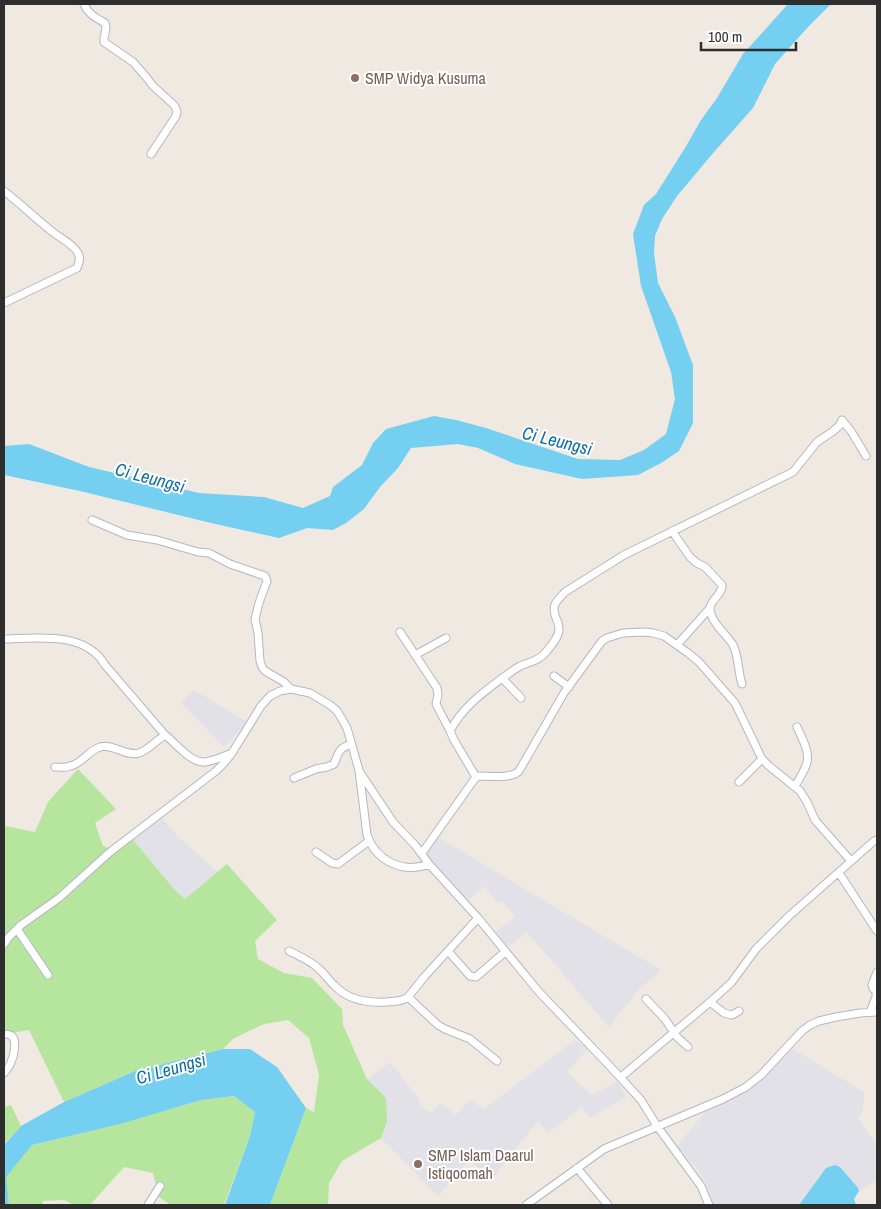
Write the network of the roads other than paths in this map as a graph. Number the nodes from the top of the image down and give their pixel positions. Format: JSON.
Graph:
{"nodes":[{"id":1,"x":84,"y":4,"type":"edge"},
{"id":2,"x":152,"y":154,"type":"dead end"},
{"id":3,"x":4,"y":190,"type":"edge"},
{"id":4,"x":4,"y":303,"type":"edge"},
{"id":5,"x":866,"y":456,"type":"dead end"},
{"id":6,"x":92,"y":520,"type":"dead end"},
{"id":7,"x":672,"y":531,"type":"junction"},
{"id":8,"x":710,"y":608,"type":"junction"},
{"id":9,"x":400,"y":632,"type":"dead end"},
{"id":10,"x":446,"y":638,"type":"dead end"},
{"id":11,"x":4,"y":639,"type":"edge"},
{"id":12,"x":677,"y":645,"type":"junction"},
{"id":13,"x":415,"y":655,"type":"junction"},
{"id":14,"x":554,"y":676,"type":"dead end"},
{"id":15,"x":502,"y":678,"type":"junction"},
{"id":16,"x":742,"y":684,"type":"dead end"},
{"id":17,"x":569,"y":687,"type":"junction"},
{"id":18,"x":291,"y":689,"type":"junction"},
{"id":19,"x":522,"y":698,"type":"dead end"},
{"id":20,"x":797,"y":728,"type":"dead end"},
{"id":21,"x":450,"y":731,"type":"junction"},
{"id":22,"x":165,"y":735,"type":"junction"},
{"id":23,"x":351,"y":744,"type":"junction"},
{"id":24,"x":232,"y":753,"type":"junction"},
{"id":25,"x":762,"y":759,"type":"junction"},
{"id":26,"x":55,"y":767,"type":"dead end"},
{"id":27,"x":359,"y":770,"type":"junction"},
{"id":28,"x":294,"y":778,"type":"dead end"},
{"id":29,"x":476,"y":778,"type":"junction"},
{"id":30,"x":740,"y":782,"type":"dead end"},
{"id":31,"x":795,"y":786,"type":"junction"},
{"id":32,"x":877,"y":840,"type":"edge"},
{"id":33,"x":369,"y":841,"type":"junction"},
{"id":34,"x":316,"y":852,"type":"dead end"},
{"id":35,"x":422,"y":853,"type":"junction"},
{"id":36,"x":851,"y":861,"type":"junction"},
{"id":37,"x":429,"y":864,"type":"junction"},
{"id":38,"x":839,"y":873,"type":"junction"},
{"id":39,"x":478,"y":918,"type":"junction"},
{"id":40,"x":16,"y":929,"type":"junction"},
{"id":41,"x":877,"y":930,"type":"edge"},
{"id":42,"x":4,"y":944,"type":"edge"},
{"id":43,"x":289,"y":951,"type":"dead end"},
{"id":44,"x":448,"y":951,"type":"junction"},
{"id":45,"x":505,"y":952,"type":"junction"},
{"id":46,"x":877,"y":972,"type":"edge"},
{"id":47,"x":48,"y":975,"type":"dead end"},
{"id":48,"x":408,"y":997,"type":"junction"},
{"id":49,"x":646,"y":999,"type":"dead end"},
{"id":50,"x":710,"y":1002,"type":"junction"},
{"id":51,"x":739,"y":1011,"type":"dead end"},
{"id":52,"x":874,"y":1012,"type":"edge"},
{"id":53,"x":674,"y":1033,"type":"junction"},
{"id":54,"x":4,"y":1034,"type":"edge"},
{"id":55,"x":688,"y":1047,"type":"dead end"},
{"id":56,"x":497,"y":1061,"type":"dead end"},
{"id":57,"x":4,"y":1073,"type":"edge"},
{"id":58,"x":620,"y":1077,"type":"junction"},
{"id":59,"x":657,"y":1126,"type":"junction"},
{"id":60,"x":577,"y":1168,"type":"junction"},
{"id":61,"x":160,"y":1186,"type":"dead end"},
{"id":62,"x":148,"y":1205,"type":"edge"},
{"id":63,"x":526,"y":1205,"type":"edge"},
{"id":64,"x":608,"y":1205,"type":"edge"},
{"id":65,"x":709,"y":1205,"type":"edge"}],
"edges":[{"from":1,"to":2,"type":"street"},
{"from":3,"to":4,"type":"street"},
{"from":5,"to":7,"type":"street"},
{"from":6,"to":18,"type":"street"},
{"from":7,"to":8,"type":"street"},
{"from":7,"to":15,"type":"street"},
{"from":8,"to":12,"type":"street"},
{"from":8,"to":16,"type":"street"},
{"from":9,"to":13,"type":"street"},
{"from":10,"to":13,"type":"street"},
{"from":11,"to":22,"type":"street"},
{"from":12,"to":17,"type":"street"},
{"from":12,"to":25,"type":"street"},
{"from":13,"to":21,"type":"street"},
{"from":14,"to":17,"type":"street"},
{"from":15,"to":19,"type":"street"},
{"from":15,"to":21,"type":"street"},
{"from":17,"to":29,"type":"street"},
{"from":18,"to":23,"type":"street"},
{"from":18,"to":24,"type":"street"},
{"from":20,"to":31,"type":"street"},
{"from":21,"to":29,"type":"street"},
{"from":22,"to":24,"type":"street"},
{"from":22,"to":26,"type":"street"},
{"from":23,"to":27,"type":"street"},
{"from":23,"to":28,"type":"street"},
{"from":24,"to":40,"type":"street"},
{"from":25,"to":30,"type":"street"},
{"from":25,"to":31,"type":"street"},
{"from":27,"to":33,"type":"street"},
{"from":27,"to":35,"type":"street"},
{"from":29,"to":35,"type":"street"},
{"from":31,"to":36,"type":"street"},
{"from":32,"to":36,"type":"street"},
{"from":33,"to":34,"type":"street"},
{"from":33,"to":37,"type":"street"},
{"from":35,"to":37,"type":"street"},
{"from":36,"to":38,"type":"street"},
{"from":37,"to":39,"type":"street"},
{"from":38,"to":41,"type":"street"},
{"from":38,"to":50,"type":"street"},
{"from":39,"to":44,"type":"street"},
{"from":39,"to":45,"type":"street"},
{"from":40,"to":42,"type":"street"},
{"from":40,"to":47,"type":"street"},
{"from":43,"to":48,"type":"street"},
{"from":44,"to":45,"type":"street"},
{"from":44,"to":48,"type":"street"},
{"from":45,"to":58,"type":"street"},
{"from":46,"to":52,"type":"street"},
{"from":48,"to":56,"type":"street"},
{"from":49,"to":53,"type":"street"},
{"from":50,"to":51,"type":"street"},
{"from":50,"to":53,"type":"street"},
{"from":52,"to":59,"type":"street"},
{"from":53,"to":55,"type":"street"},
{"from":53,"to":58,"type":"street"},
{"from":54,"to":57,"type":"street"},
{"from":58,"to":59,"type":"street"},
{"from":59,"to":60,"type":"street"},
{"from":59,"to":65,"type":"street"},
{"from":60,"to":63,"type":"street"},
{"from":60,"to":64,"type":"street"},
{"from":61,"to":62,"type":"street"}]}
